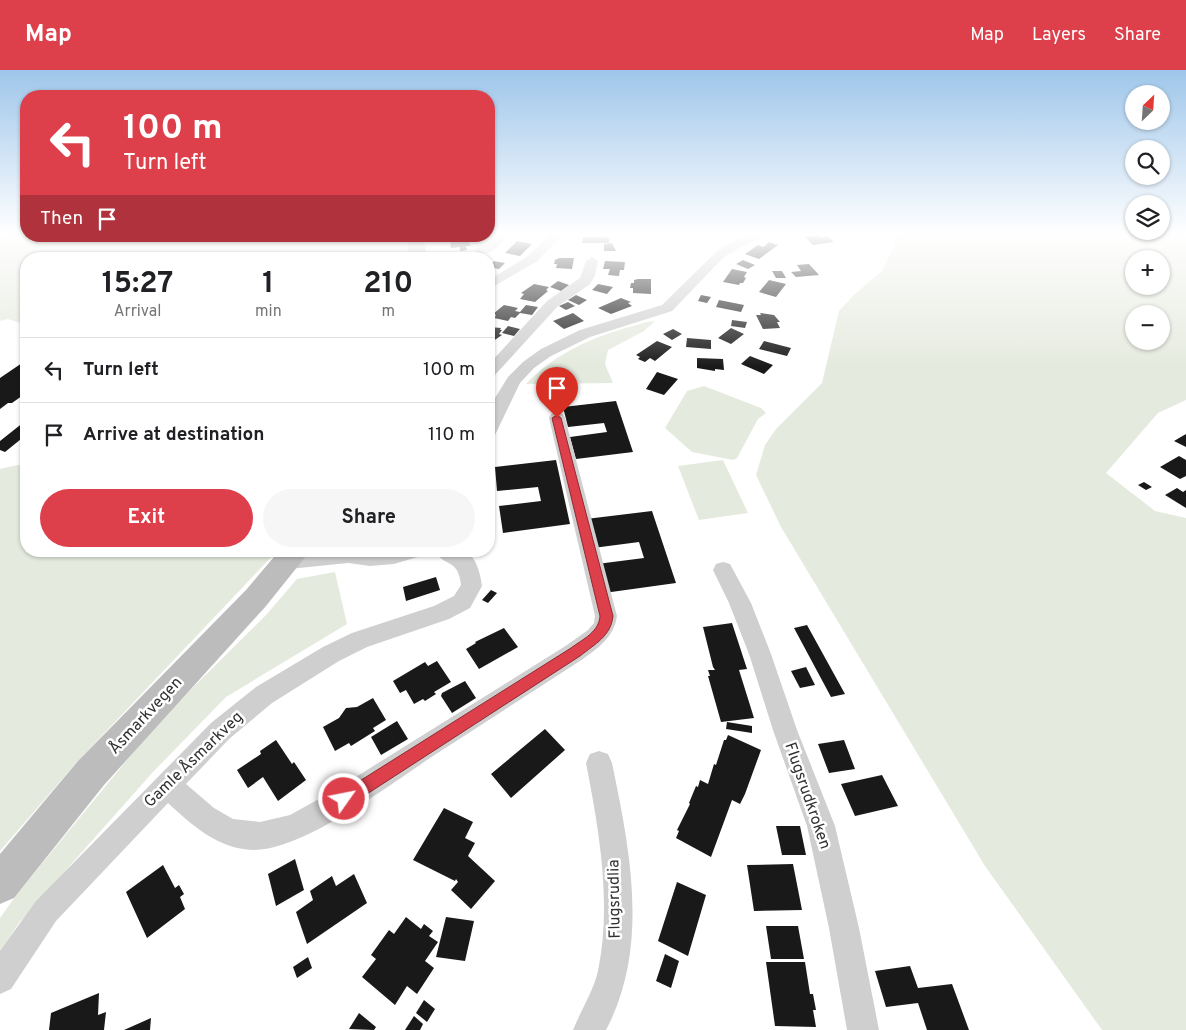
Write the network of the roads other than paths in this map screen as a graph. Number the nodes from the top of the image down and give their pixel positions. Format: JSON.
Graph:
{"nodes":[{"id":1,"x":588,"y":277,"type":"edge"},
{"id":2,"x":698,"y":277,"type":"edge"},
{"id":3,"x":495,"y":366,"type":"edge"},
{"id":4,"x":495,"y":414,"type":"edge"},
{"id":5,"x":557,"y":418,"type":"dead end"},
{"id":6,"x":292,"y":557,"type":"edge"},
{"id":7,"x":366,"y":557,"type":"edge"},
{"id":8,"x":382,"y":557,"type":"edge"},
{"id":9,"x":457,"y":557,"type":"edge"},
{"id":10,"x":723,"y":570,"type":"dead end"},
{"id":11,"x":599,"y":763,"type":"dead end"},
{"id":12,"x":168,"y":784,"type":"junction"},
{"id":13,"x":0,"y":884,"type":"edge"},
{"id":14,"x":0,"y":978,"type":"edge"},
{"id":15,"x":589,"y":1030,"type":"edge"},
{"id":16,"x":863,"y":1030,"type":"edge"}],
"edges":[{"from":1,"to":3,"type":"street"},
{"from":2,"to":4,"type":"street"},
{"from":5,"to":12,"type":"street"},
{"from":6,"to":13,"type":"main road","name":"Åsmarkvegen"},
{"from":7,"to":8,"type":"street"},
{"from":9,"to":12,"type":"street","name":"Gamle Åsmarkveg"},
{"from":10,"to":16,"type":"street","name":"Flugsrudkroken"},
{"from":11,"to":15,"type":"street","name":"Flugsrudlia"},
{"from":12,"to":14,"type":"street","name":"Gamle Åsmarkveg"}]}
